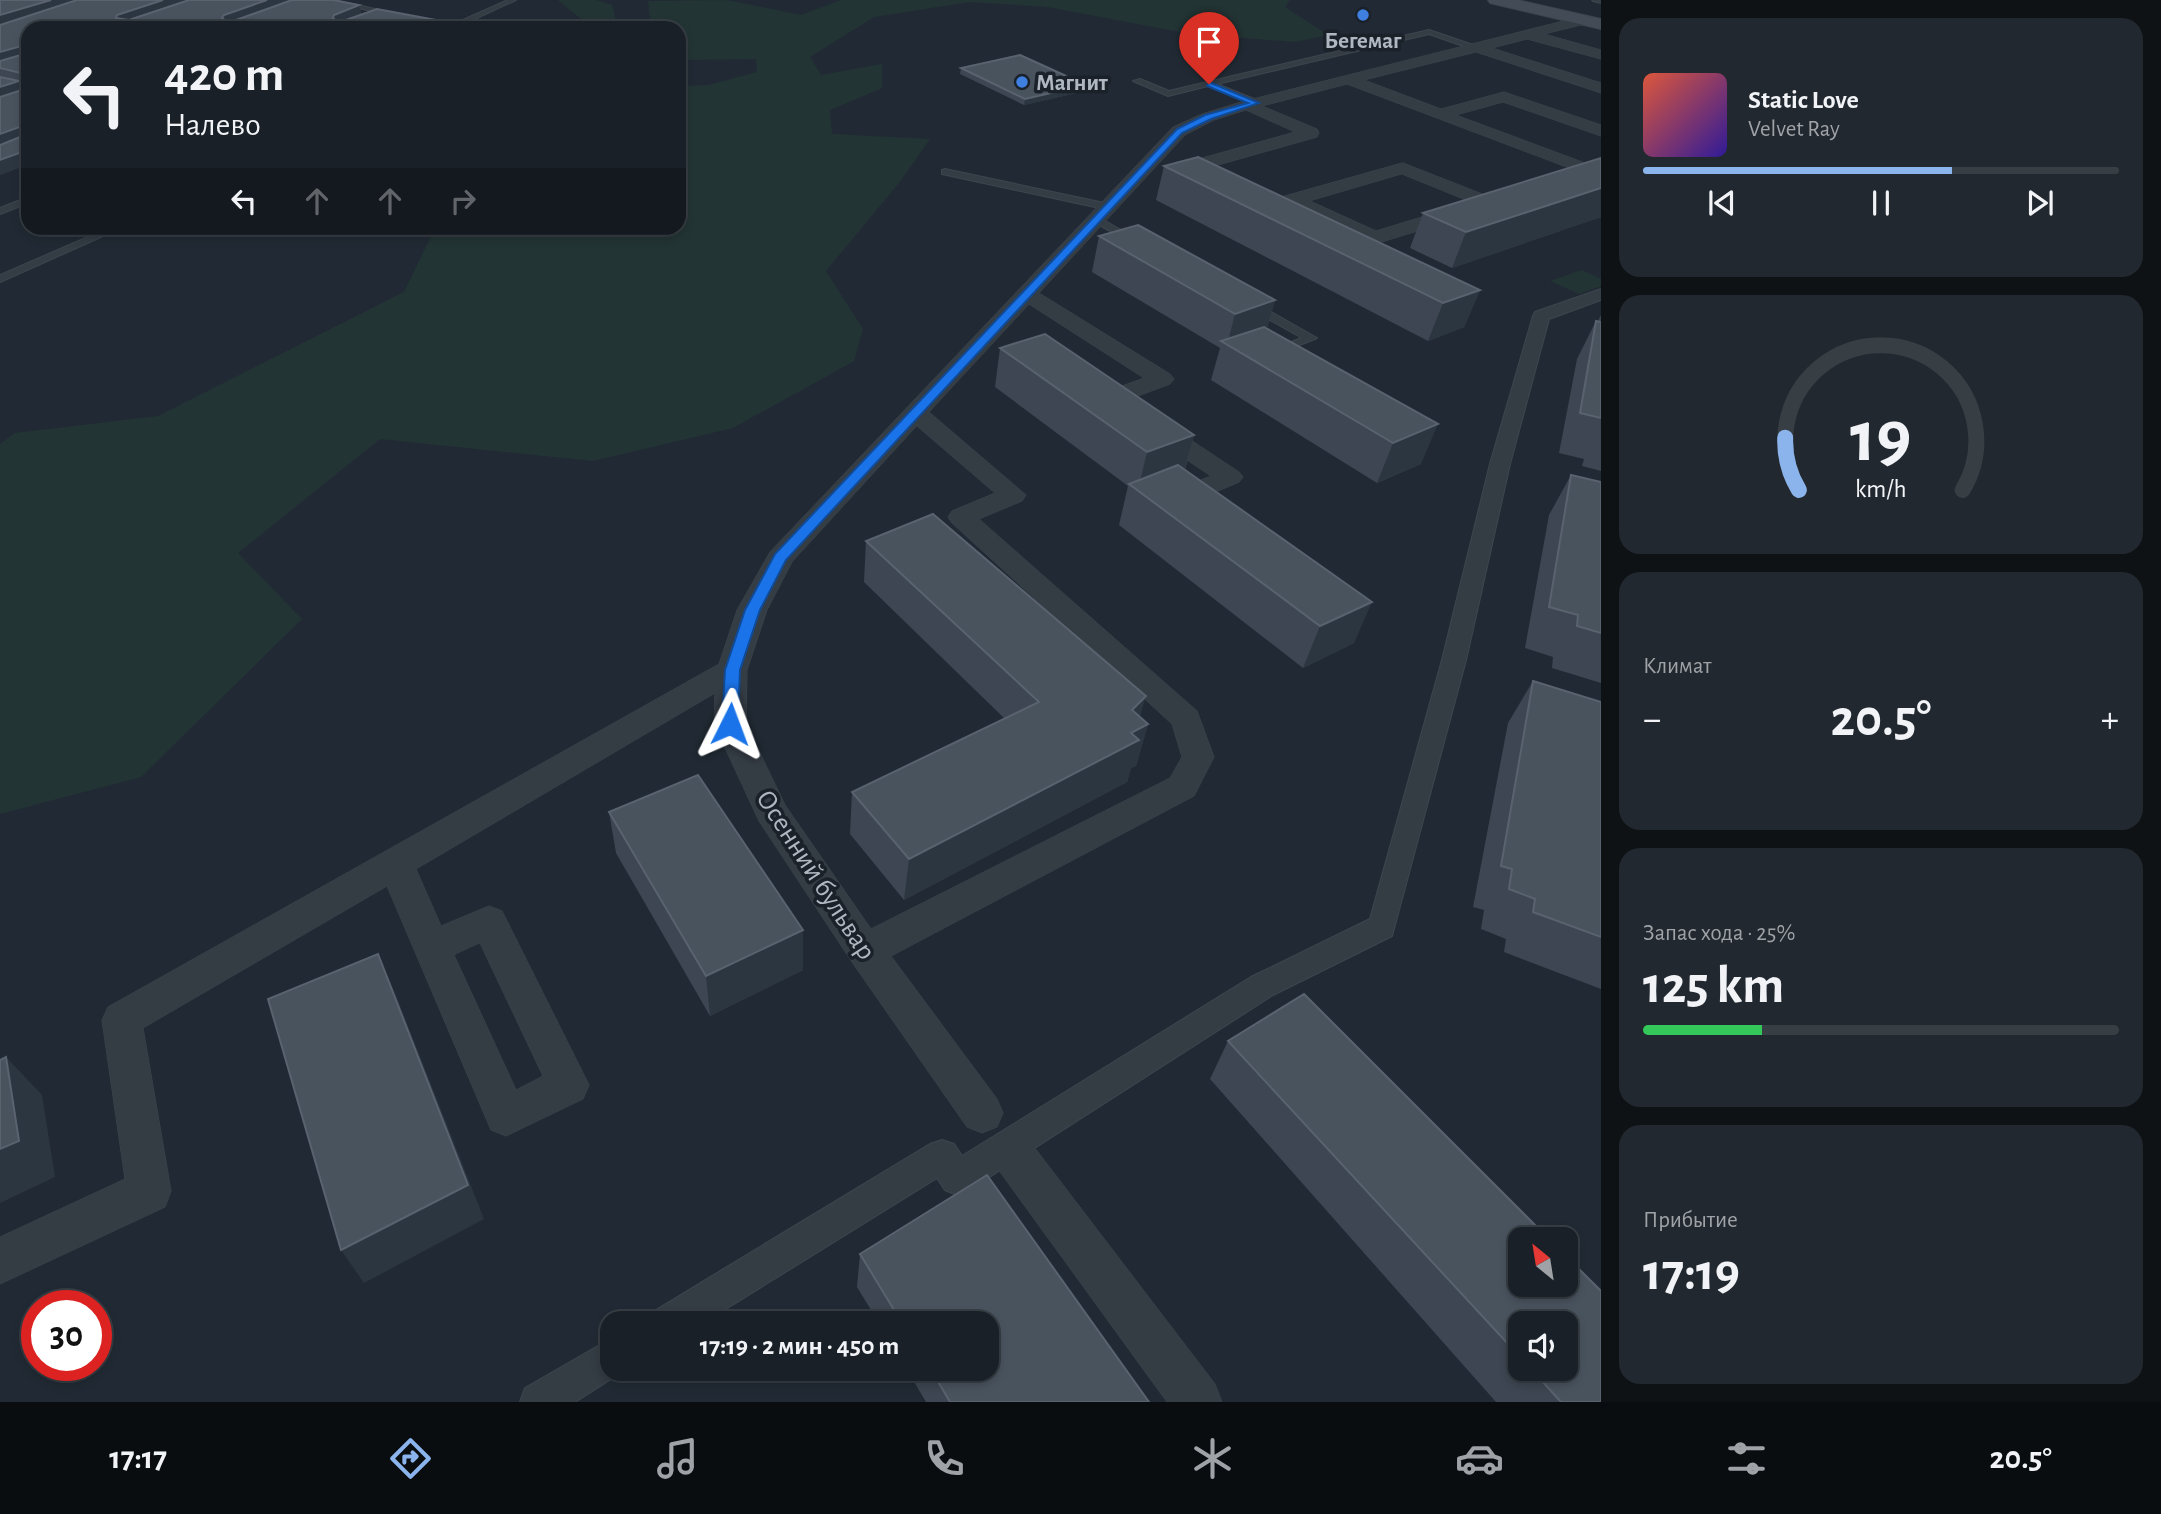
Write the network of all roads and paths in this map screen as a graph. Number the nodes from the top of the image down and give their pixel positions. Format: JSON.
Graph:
{"nodes":[{"id":1,"x":325,"y":0,"type":"edge"},
{"id":2,"x":513,"y":0,"type":"edge"},
{"id":3,"x":1496,"y":0,"type":"edge"},
{"id":4,"x":1530,"y":0,"type":"edge"},
{"id":5,"x":385,"y":12,"type":"junction"},
{"id":6,"x":1596,"y":13,"type":"edge"},
{"id":7,"x":408,"y":16,"type":"edge"},
{"id":8,"x":363,"y":20,"type":"edge"},
{"id":9,"x":466,"y":21,"type":"edge"},
{"id":10,"x":1529,"y":34,"type":"junction"},
{"id":11,"x":1475,"y":47,"type":"junction"},
{"id":12,"x":1601,"y":55,"type":"edge"},
{"id":13,"x":1347,"y":79,"type":"junction"},
{"id":14,"x":1138,"y":81,"type":"dead end"},
{"id":15,"x":0,"y":82,"type":"edge"},
{"id":16,"x":1209,"y":84,"type":"junction"},
{"id":17,"x":21,"y":87,"type":"edge"},
{"id":18,"x":1601,"y":88,"type":"edge"},
{"id":19,"x":1525,"y":90,"type":"dead end"},
{"id":20,"x":1504,"y":96,"type":"junction"},
{"id":21,"x":1251,"y":104,"type":"junction"},
{"id":22,"x":1589,"y":112,"type":"dead end"},
{"id":23,"x":1440,"y":114,"type":"junction"},
{"id":24,"x":1566,"y":119,"type":"junction"},
{"id":25,"x":1601,"y":131,"type":"edge"},
{"id":26,"x":1154,"y":157,"type":"junction"},
{"id":27,"x":1180,"y":170,"type":"junction"},
{"id":28,"x":945,"y":172,"type":"dead end"},
{"id":29,"x":1601,"y":175,"type":"edge"},
{"id":30,"x":1203,"y":181,"type":"edge"},
{"id":31,"x":1294,"y":200,"type":"junction"},
{"id":32,"x":21,"y":203,"type":"edge"},
{"id":33,"x":0,"y":211,"type":"edge"},
{"id":34,"x":1103,"y":214,"type":"junction"},
{"id":35,"x":1283,"y":221,"type":"edge"},
{"id":36,"x":100,"y":235,"type":"edge"},
{"id":37,"x":1145,"y":246,"type":"edge"},
{"id":38,"x":0,"y":279,"type":"edge"},
{"id":39,"x":1601,"y":294,"type":"edge"},
{"id":40,"x":1028,"y":295,"type":"junction"},
{"id":41,"x":1240,"y":299,"type":"edge"},
{"id":42,"x":1001,"y":324,"type":"junction"},
{"id":43,"x":1023,"y":338,"type":"edge"},
{"id":44,"x":1283,"y":359,"type":"edge"},
{"id":45,"x":1089,"y":383,"type":"edge"},
{"id":46,"x":1111,"y":398,"type":"junction"},
{"id":47,"x":917,"y":414,"type":"junction"},
{"id":48,"x":1236,"y":524,"type":"edge"},
{"id":49,"x":732,"y":670,"type":"junction"},
{"id":50,"x":395,"y":863,"type":"junction"},
{"id":51,"x":431,"y":948,"type":"junction"},
{"id":52,"x":864,"y":951,"type":"junction"},
{"id":53,"x":982,"y":1113,"type":"dead end"},
{"id":54,"x":1013,"y":1154,"type":"dead end"},
{"id":55,"x":0,"y":1261,"type":"edge"},
{"id":56,"x":688,"y":1311,"type":"edge"},
{"id":57,"x":600,"y":1364,"type":"edge"},
{"id":58,"x":539,"y":1402,"type":"edge"},
{"id":59,"x":1197,"y":1402,"type":"edge"}],
"edges":[{"from":1,"to":5,"type":"lane"},
{"from":2,"to":9,"type":"lane"},
{"from":3,"to":6,"type":"main road"},
{"from":4,"to":6,"type":"main road"},
{"from":5,"to":7,"type":"lane"},
{"from":5,"to":8,"type":"lane"},
{"from":6,"to":10,"type":"street","name":"Осенний бульвар"},
{"from":10,"to":11,"type":"street","name":"Осенний бульвар"},
{"from":10,"to":12,"type":"street","name":"Осенний бульвар"},
{"from":11,"to":13,"type":"street","name":"Осенний бульвар"},
{"from":11,"to":16,"type":"lane"},
{"from":11,"to":18,"type":"street"},
{"from":13,"to":21,"type":"street","name":"Осенний бульвар"},
{"from":13,"to":23,"type":"street"},
{"from":14,"to":16,"type":"lane"},
{"from":15,"to":17,"type":"lane"},
{"from":16,"to":21,"type":"lane"},
{"from":19,"to":20,"type":"street"},
{"from":20,"to":23,"type":"street"},
{"from":20,"to":24,"type":"street"},
{"from":21,"to":26,"type":"street","name":"Осенний бульвар"},
{"from":21,"to":27,"type":"street"},
{"from":22,"to":24,"type":"street"},
{"from":23,"to":29,"type":"street"},
{"from":24,"to":25,"type":"street"},
{"from":26,"to":27,"type":"street"},
{"from":26,"to":34,"type":"street","name":"Осенний бульвар"},
{"from":27,"to":30,"type":"street"},
{"from":28,"to":34,"type":"lane"},
{"from":31,"to":31,"type":"street"},
{"from":31,"to":35,"type":"street"},
{"from":32,"to":33,"type":"lane"},
{"from":34,"to":37,"type":"lane"},
{"from":34,"to":40,"type":"street","name":"Осенний бульвар"},
{"from":36,"to":38,"type":"lane"},
{"from":39,"to":56,"type":"street"},
{"from":40,"to":42,"type":"street","name":"Осенний бульвар"},
{"from":40,"to":46,"type":"street"},
{"from":41,"to":44,"type":"lane"},
{"from":42,"to":43,"type":"street"},
{"from":42,"to":47,"type":"street","name":"Осенний бульвар"},
{"from":45,"to":46,"type":"street"},
{"from":46,"to":48,"type":"street"},
{"from":47,"to":49,"type":"street","name":"Осенний бульвар"},
{"from":47,"to":52,"type":"street"},
{"from":49,"to":50,"type":"street"},
{"from":49,"to":52,"type":"street","name":"Осенний бульвар"},
{"from":50,"to":51,"type":"street"},
{"from":50,"to":55,"type":"street"},
{"from":51,"to":51,"type":"street"},
{"from":52,"to":53,"type":"street","name":"Осенний бульвар"},
{"from":54,"to":59,"type":"street"},
{"from":57,"to":58,"type":"street"}]}
